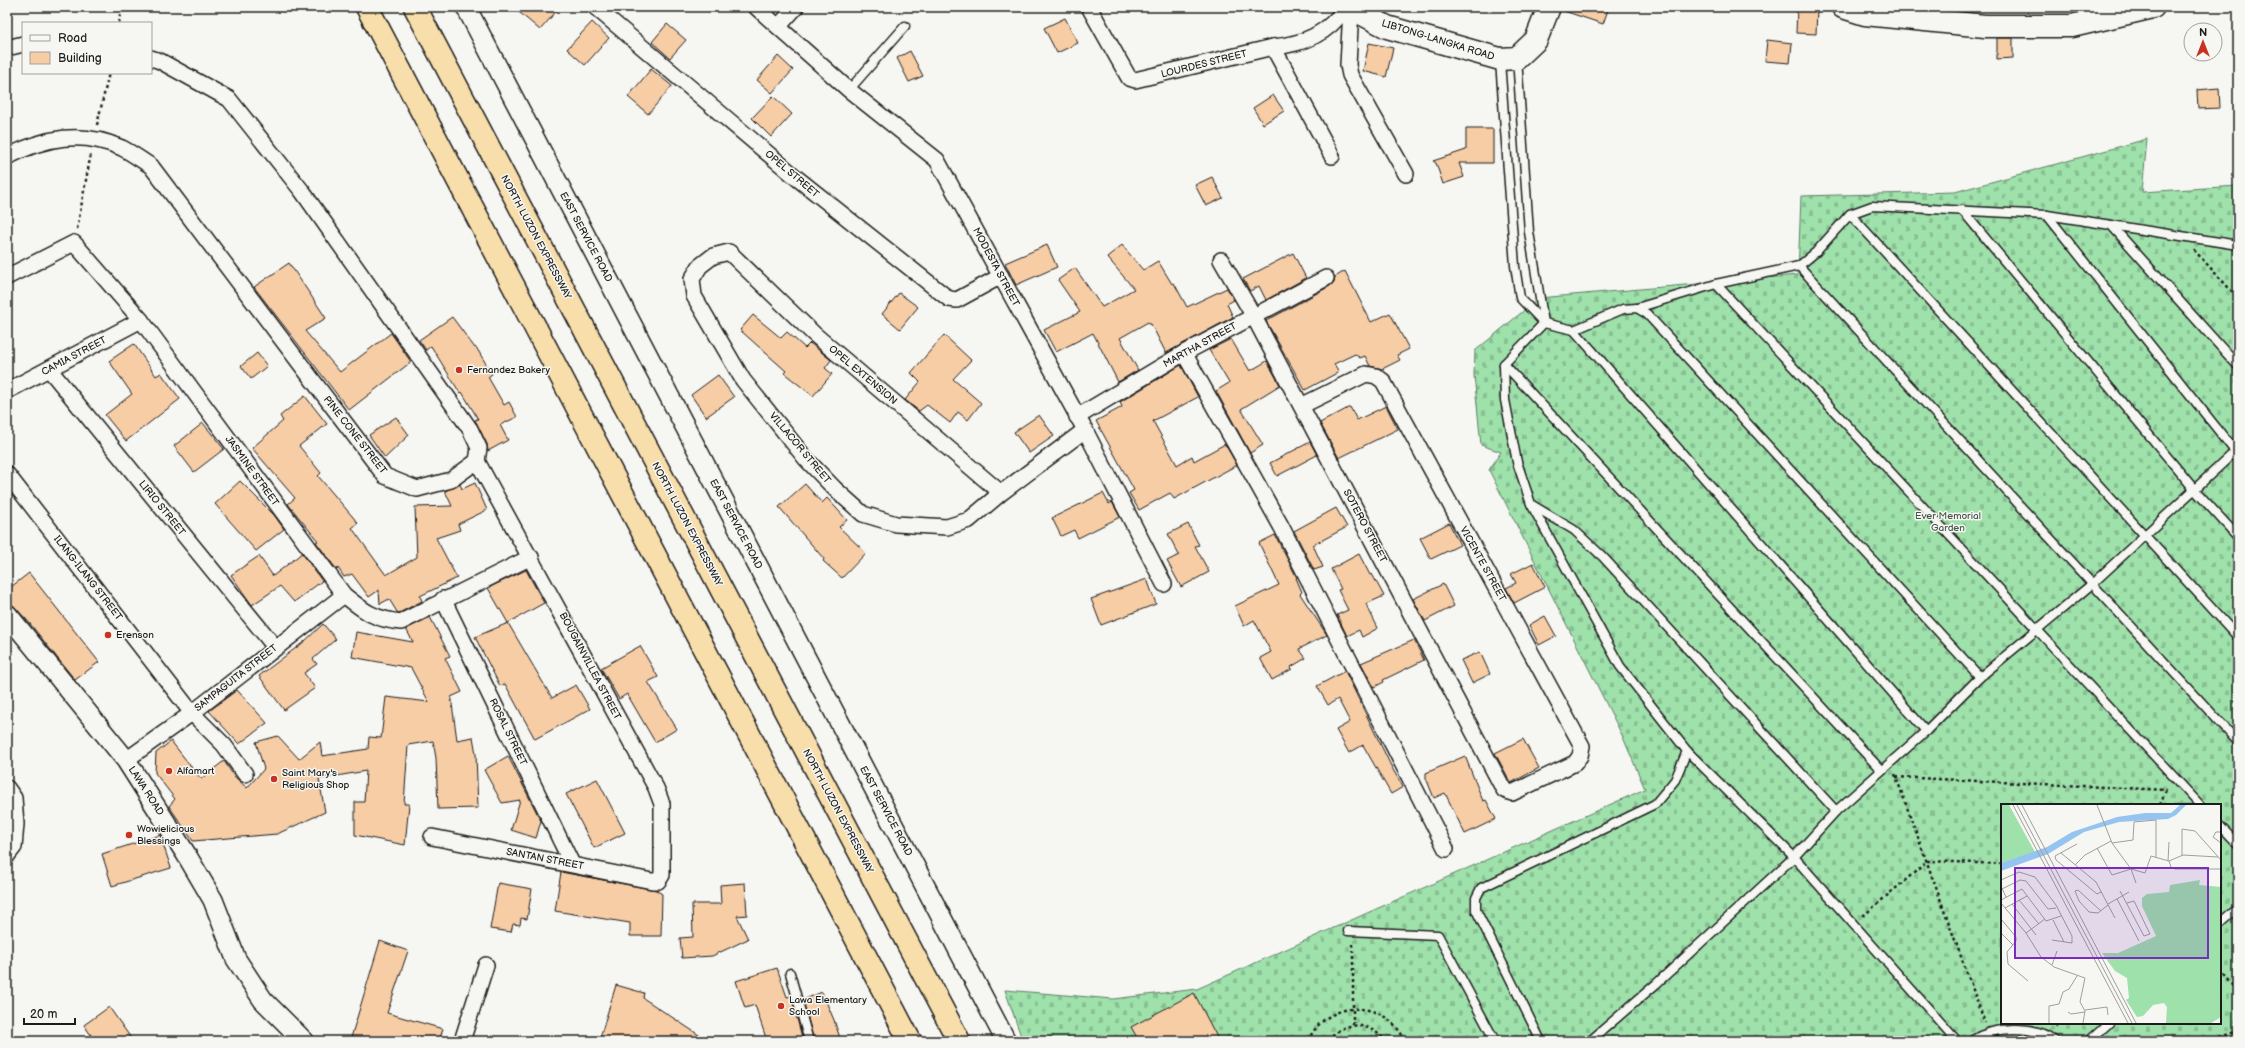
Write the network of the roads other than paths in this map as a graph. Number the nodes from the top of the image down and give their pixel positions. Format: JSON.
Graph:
{"nodes":[{"id":1,"x":367,"y":7,"type":"edge"},
{"id":2,"x":415,"y":7,"type":"edge"},
{"id":3,"x":466,"y":7,"type":"edge"},
{"id":4,"x":595,"y":7,"type":"edge"},
{"id":5,"x":756,"y":7,"type":"edge"},
{"id":6,"x":796,"y":7,"type":"edge"},
{"id":7,"x":1089,"y":7,"type":"edge"},
{"id":8,"x":1548,"y":7,"type":"edge"},
{"id":9,"x":1843,"y":7,"type":"edge"},
{"id":10,"x":2153,"y":7,"type":"edge"},
{"id":11,"x":1348,"y":8,"type":"edge"},
{"id":12,"x":779,"y":26,"type":"junction"},
{"id":13,"x":905,"y":26,"type":"dead end"},
{"id":14,"x":22,"y":44,"type":"edge"},
{"id":15,"x":1273,"y":47,"type":"junction"},
{"id":16,"x":7,"y":48,"type":"edge"},
{"id":17,"x":152,"y":58,"type":"edge"},
{"id":18,"x":1508,"y":58,"type":"junction"},
{"id":19,"x":849,"y":90,"type":"junction"},
{"id":20,"x":1332,"y":156,"type":"dead end"},
{"id":21,"x":7,"y":158,"type":"edge"},
{"id":22,"x":1406,"y":174,"type":"dead end"},
{"id":23,"x":1962,"y":210,"type":"junction"},
{"id":24,"x":1850,"y":214,"type":"junction"},
{"id":25,"x":2047,"y":215,"type":"junction"},
{"id":26,"x":2111,"y":225,"type":"junction"},
{"id":27,"x":2238,"y":245,"type":"edge"},
{"id":28,"x":729,"y":252,"type":"joint"},
{"id":29,"x":1221,"y":260,"type":"dead end"},
{"id":30,"x":1800,"y":266,"type":"junction"},
{"id":31,"x":1001,"y":276,"type":"junction"},
{"id":32,"x":7,"y":277,"type":"edge"},
{"id":33,"x":1326,"y":278,"type":"dead end"},
{"id":34,"x":1716,"y":284,"type":"junction"},
{"id":35,"x":1637,"y":308,"type":"junction"},
{"id":36,"x":1253,"y":315,"type":"junction"},
{"id":37,"x":140,"y":320,"type":"junction"},
{"id":38,"x":1544,"y":323,"type":"junction"},
{"id":39,"x":1574,"y":330,"type":"junction"},
{"id":40,"x":1184,"y":353,"type":"junction"},
{"id":41,"x":1504,"y":364,"type":"junction"},
{"id":42,"x":2238,"y":366,"type":"edge"},
{"id":43,"x":49,"y":369,"type":"junction"},
{"id":44,"x":7,"y":391,"type":"edge"},
{"id":45,"x":1301,"y":406,"type":"junction"},
{"id":46,"x":1077,"y":417,"type":"junction"},
{"id":47,"x":1085,"y":430,"type":"junction"},
{"id":48,"x":2237,"y":452,"type":"edge"},
{"id":49,"x":477,"y":461,"type":"junction"},
{"id":50,"x":7,"y":474,"type":"edge"},
{"id":51,"x":2194,"y":490,"type":"junction"},
{"id":52,"x":1001,"y":493,"type":"junction"},
{"id":53,"x":1531,"y":504,"type":"junction"},
{"id":54,"x":2145,"y":535,"type":"junction"},
{"id":55,"x":2238,"y":537,"type":"edge"},
{"id":56,"x":531,"y":557,"type":"junction"},
{"id":57,"x":1164,"y":584,"type":"dead end"},
{"id":58,"x":2092,"y":584,"type":"junction"},
{"id":59,"x":344,"y":596,"type":"junction"},
{"id":60,"x":443,"y":599,"type":"junction"},
{"id":61,"x":7,"y":614,"type":"edge"},
{"id":62,"x":2037,"y":631,"type":"junction"},
{"id":63,"x":2238,"y":637,"type":"edge"},
{"id":64,"x":275,"y":647,"type":"junction"},
{"id":65,"x":1980,"y":677,"type":"junction"},
{"id":66,"x":192,"y":713,"type":"junction"},
{"id":67,"x":1926,"y":731,"type":"junction"},
{"id":68,"x":2238,"y":742,"type":"edge"},
{"id":69,"x":1688,"y":751,"type":"junction"},
{"id":70,"x":126,"y":760,"type":"junction"},
{"id":71,"x":1881,"y":770,"type":"junction"},
{"id":72,"x":245,"y":774,"type":"dead end"},
{"id":73,"x":7,"y":788,"type":"edge"},
{"id":74,"x":1507,"y":792,"type":"joint"},
{"id":75,"x":2199,"y":804,"type":"edge"},
{"id":76,"x":1836,"y":811,"type":"junction"},
{"id":77,"x":2221,"y":827,"type":"edge"},
{"id":78,"x":432,"y":837,"type":"dead end"},
{"id":79,"x":2238,"y":845,"type":"edge"},
{"id":80,"x":1446,"y":849,"type":"dead end"},
{"id":81,"x":7,"y":856,"type":"edge"},
{"id":82,"x":1794,"y":857,"type":"junction"},
{"id":83,"x":572,"y":864,"type":"junction"},
{"id":84,"x":658,"y":881,"type":"joint"},
{"id":85,"x":2238,"y":908,"type":"edge"},
{"id":86,"x":2221,"y":923,"type":"edge"},
{"id":87,"x":1351,"y":931,"type":"road end"},
{"id":88,"x":486,"y":965,"type":"dead end"},
{"id":89,"x":790,"y":973,"type":"dead end"},
{"id":90,"x":2108,"y":1024,"type":"edge"},
{"id":91,"x":304,"y":1041,"type":"edge"},
{"id":92,"x":462,"y":1041,"type":"edge"},
{"id":93,"x":809,"y":1041,"type":"edge"},
{"id":94,"x":910,"y":1041,"type":"edge"},
{"id":95,"x":959,"y":1041,"type":"edge"},
{"id":96,"x":1006,"y":1041,"type":"edge"},
{"id":97,"x":1495,"y":1041,"type":"edge"},
{"id":98,"x":1541,"y":1041,"type":"edge"},
{"id":99,"x":1590,"y":1041,"type":"edge"},
{"id":100,"x":1957,"y":1041,"type":"edge"},
{"id":101,"x":1971,"y":1041,"type":"edge"},
{"id":102,"x":2056,"y":1041,"type":"edge"},
{"id":103,"x":2089,"y":1041,"type":"edge"}],
"edges":[{"from":1,"to":94,"type":"highway"},
{"from":2,"to":95,"type":"highway","name":"NORTH LUZON EXPRESSWAY"},
{"from":3,"to":96,"type":"street","name":"EAST SERVICE ROAD"},
{"from":4,"to":31,"type":"street","name":"OPEL STREET"},
{"from":5,"to":12,"type":"street","name":"MODESTA STREET"},
{"from":6,"to":12,"type":"street"},
{"from":7,"to":15,"type":"street","name":"LOURDES STREET"},
{"from":8,"to":18,"type":"main road"},
{"from":9,"to":10,"type":"main road"},
{"from":11,"to":15,"type":"street","name":"LOURDES STREET"},
{"from":11,"to":18,"type":"main road","name":"LIBTONG-LANGKA ROAD"},
{"from":11,"to":22,"type":"street"},
{"from":12,"to":19,"type":"street","name":"MODESTA STREET"},
{"from":13,"to":19,"type":"lane"},
{"from":14,"to":16,"type":"street"},
{"from":15,"to":20,"type":"street"},
{"from":17,"to":49,"type":"street"},
{"from":18,"to":38,"type":"lane"},
{"from":18,"to":38,"type":"lane"},
{"from":19,"to":31,"type":"street","name":"MODESTA STREET"},
{"from":21,"to":49,"type":"street","name":"PINE CONE STREET"},
{"from":23,"to":24,"type":"lane"},
{"from":23,"to":25,"type":"lane"},
{"from":23,"to":51,"type":"lane"},
{"from":24,"to":30,"type":"lane"},
{"from":24,"to":54,"type":"lane"},
{"from":25,"to":26,"type":"lane"},
{"from":25,"to":48,"type":"lane"},
{"from":26,"to":27,"type":"lane"},
{"from":26,"to":42,"type":"lane"},
{"from":28,"to":52,"type":"street","name":"OPEL EXTENSION"},
{"from":28,"to":52,"type":"street","name":"VILLACOR STREET"},
{"from":29,"to":36,"type":"street","name":"SOTERO STREET"},
{"from":30,"to":34,"type":"lane"},
{"from":30,"to":58,"type":"lane"},
{"from":31,"to":46,"type":"street","name":"MODESTA STREET"},
{"from":32,"to":37,"type":"street","name":"JASMINE STREET"},
{"from":33,"to":36,"type":"street","name":"MARTHA STREET"},
{"from":34,"to":35,"type":"lane"},
{"from":34,"to":62,"type":"lane"},
{"from":35,"to":39,"type":"lane"},
{"from":35,"to":65,"type":"lane"},
{"from":36,"to":40,"type":"street","name":"MARTHA STREET"},
{"from":36,"to":45,"type":"street","name":"SOTERO STREET"},
{"from":37,"to":43,"type":"street","name":"CAMIA STREET"},
{"from":37,"to":59,"type":"street","name":"JASMINE STREET"},
{"from":38,"to":39,"type":"lane"},
{"from":38,"to":41,"type":"lane"},
{"from":39,"to":67,"type":"lane"},
{"from":40,"to":46,"type":"street","name":"MARTHA STREET"},
{"from":40,"to":80,"type":"street"},
{"from":41,"to":53,"type":"lane"},
{"from":41,"to":71,"type":"lane"},
{"from":43,"to":44,"type":"street","name":"CAMIA STREET"},
{"from":43,"to":64,"type":"street","name":"LIRIO STREET"},
{"from":45,"to":74,"type":"street","name":"SOTERO STREET"},
{"from":45,"to":74,"type":"street","name":"VICENTE STREET"},
{"from":46,"to":47,"type":"street","name":"MODESTA STREET"},
{"from":47,"to":52,"type":"street","name":"VILLACOR STREET"},
{"from":47,"to":57,"type":"street","name":"MODESTA STREET"},
{"from":48,"to":51,"type":"lane"},
{"from":49,"to":56,"type":"street","name":"BOUGAINVILLEA STREET"},
{"from":50,"to":66,"type":"street","name":"ILANG-ILANG STREET"},
{"from":51,"to":54,"type":"lane"},
{"from":51,"to":55,"type":"lane"},
{"from":53,"to":69,"type":"lane"},
{"from":53,"to":76,"type":"lane"},
{"from":54,"to":58,"type":"lane"},
{"from":54,"to":63,"type":"lane"},
{"from":56,"to":60,"type":"street","name":"JASMINE STREET"},
{"from":56,"to":84,"type":"street","name":"BOUGAINVILLEA STREET"},
{"from":58,"to":62,"type":"lane"},
{"from":58,"to":68,"type":"lane"},
{"from":59,"to":60,"type":"street","name":"JASMINE STREET"},
{"from":59,"to":64,"type":"street","name":"SAMPAGUITA STREET"},
{"from":60,"to":83,"type":"street","name":"ROSAL STREET"},
{"from":61,"to":70,"type":"street","name":"LAWA ROAD"},
{"from":62,"to":65,"type":"lane"},
{"from":62,"to":75,"type":"lane"},
{"from":64,"to":66,"type":"street","name":"SAMPAGUITA STREET"},
{"from":65,"to":67,"type":"lane"},
{"from":66,"to":70,"type":"street","name":"SAMPAGUITA STREET"},
{"from":66,"to":72,"type":"street","name":"ILANG-ILANG STREET"},
{"from":67,"to":71,"type":"lane"},
{"from":69,"to":82,"type":"lane"},
{"from":69,"to":98,"type":"lane"},
{"from":70,"to":91,"type":"street","name":"LAWA ROAD"},
{"from":71,"to":76,"type":"lane"},
{"from":73,"to":81,"type":"street"},
{"from":76,"to":82,"type":"lane"},
{"from":77,"to":79,"type":"lane"},
{"from":78,"to":83,"type":"street","name":"SANTAN STREET"},
{"from":82,"to":99,"type":"lane"},
{"from":82,"to":100,"type":"lane"},
{"from":83,"to":84,"type":"street","name":"SANTAN STREET"},
{"from":85,"to":86,"type":"lane"},
{"from":87,"to":97,"type":"lane"},
{"from":88,"to":92,"type":"street"},
{"from":89,"to":93,"type":"lane"},
{"from":90,"to":103,"type":"lane"},
{"from":101,"to":102,"type":"lane"}]}
